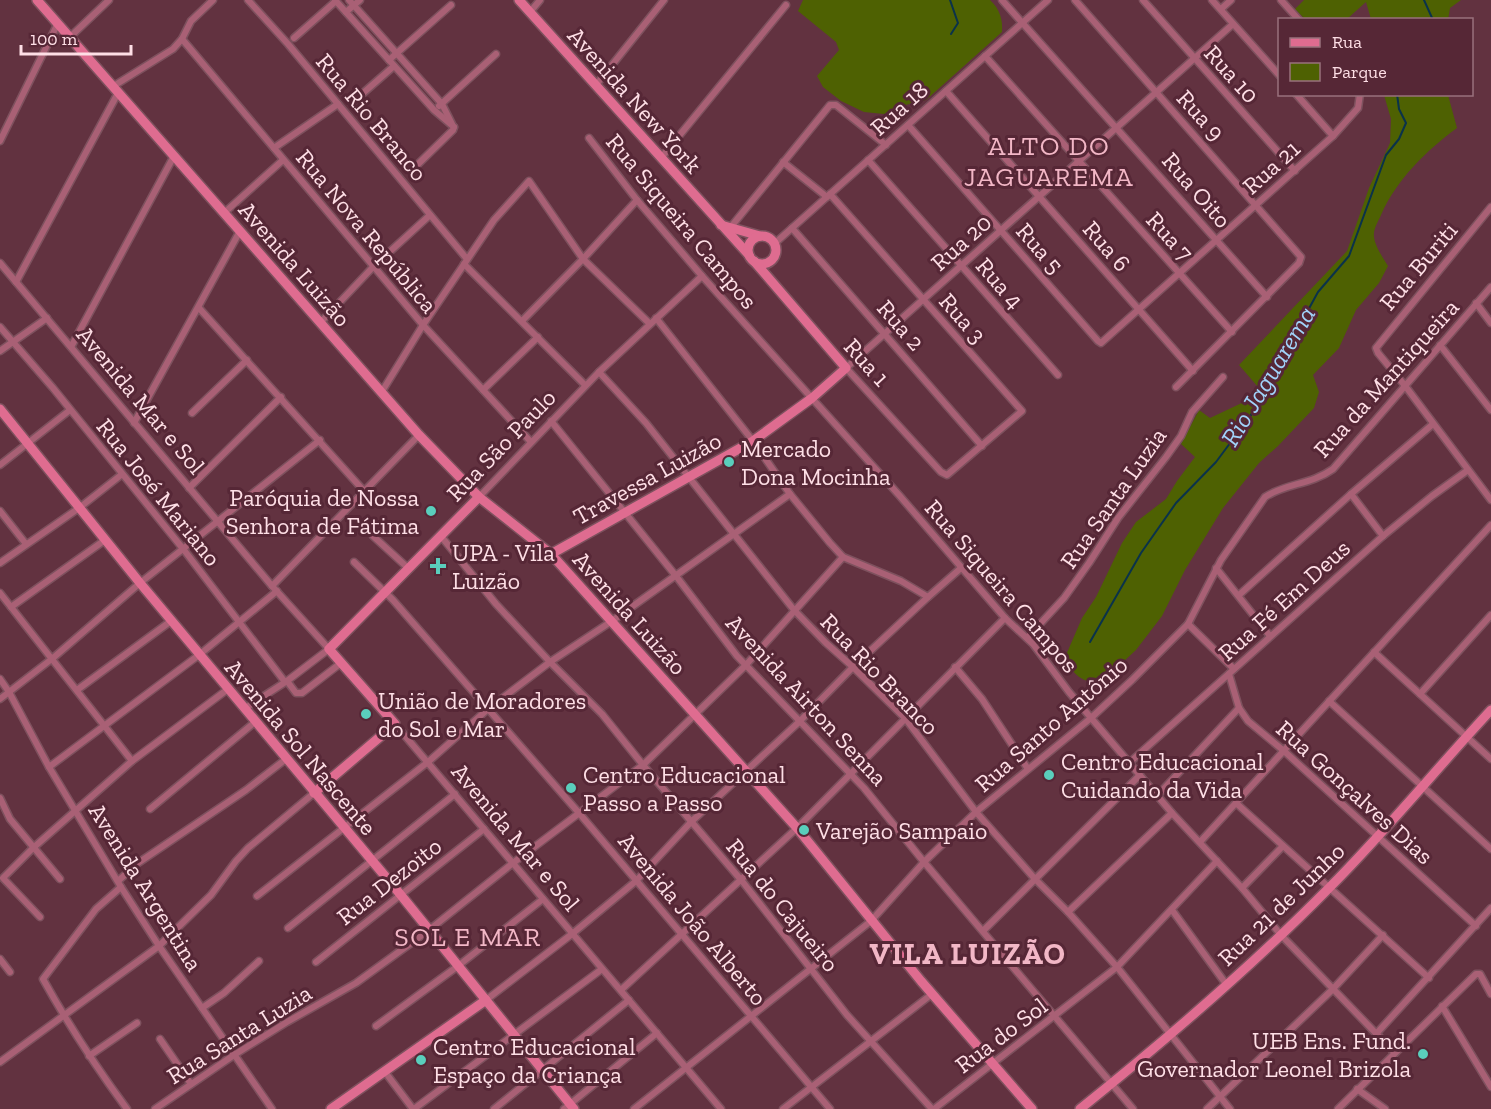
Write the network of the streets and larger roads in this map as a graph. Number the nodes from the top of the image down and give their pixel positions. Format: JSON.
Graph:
{"nodes":[{"id":1,"x":37,"y":0,"type":"edge"},
{"id":2,"x":109,"y":0,"type":"edge"},
{"id":3,"x":213,"y":0,"type":"edge"},
{"id":4,"x":248,"y":0,"type":"edge"},
{"id":5,"x":360,"y":0,"type":"edge"},
{"id":6,"x":519,"y":0,"type":"edge"},
{"id":7,"x":540,"y":0,"type":"edge"},
{"id":8,"x":664,"y":0,"type":"edge"},
{"id":9,"x":1002,"y":0,"type":"edge"},
{"id":10,"x":1048,"y":0,"type":"edge"},
{"id":11,"x":1075,"y":0,"type":"edge"},
{"id":12,"x":1143,"y":0,"type":"edge"},
{"id":13,"x":1212,"y":0,"type":"edge"},
{"id":14,"x":1231,"y":0,"type":"edge"},
{"id":15,"x":1281,"y":0,"type":"edge"},
{"id":16,"x":336,"y":1,"type":"edge"},
{"id":17,"x":352,"y":3,"type":"edge"},
{"id":18,"x":451,"y":5,"type":"dead end"},
{"id":19,"x":786,"y":5,"type":"dead end"},
{"id":20,"x":1221,"y":9,"type":"junction"},
{"id":21,"x":346,"y":12,"type":"junction"},
{"id":22,"x":530,"y":12,"type":"junction"},
{"id":23,"x":1297,"y":18,"type":"edge"},
{"id":24,"x":1023,"y":22,"type":"junction"},
{"id":25,"x":58,"y":24,"type":"junction"},
{"id":26,"x":1233,"y":24,"type":"junction"},
{"id":27,"x":70,"y":37,"type":"junction"},
{"id":28,"x":294,"y":38,"type":"dead end"},
{"id":29,"x":182,"y":39,"type":"junction"},
{"id":30,"x":397,"y":53,"type":"junction"},
{"id":31,"x":496,"y":54,"type":"dead end"},
{"id":32,"x":985,"y":56,"type":"junction"},
{"id":33,"x":1194,"y":58,"type":"junction"},
{"id":34,"x":392,"y":63,"type":"junction"},
{"id":35,"x":1278,"y":74,"type":"edge"},
{"id":36,"x":596,"y":85,"type":"junction"},
{"id":37,"x":115,"y":90,"type":"junction"},
{"id":38,"x":946,"y":91,"type":"junction"},
{"id":39,"x":1156,"y":92,"type":"junction"},
{"id":40,"x":1298,"y":96,"type":"edge"},
{"id":41,"x":1360,"y":96,"type":"edge"},
{"id":42,"x":354,"y":101,"type":"dead end"},
{"id":43,"x":338,"y":104,"type":"junction"},
{"id":44,"x":442,"y":104,"type":"junction"},
{"id":45,"x":434,"y":110,"type":"junction"},
{"id":46,"x":908,"y":125,"type":"junction"},
{"id":47,"x":454,"y":127,"type":"junction"},
{"id":48,"x":1117,"y":127,"type":"junction"},
{"id":49,"x":1333,"y":136,"type":"junction"},
{"id":50,"x":589,"y":138,"type":"dead end"},
{"id":51,"x":0,"y":141,"type":"edge"},
{"id":52,"x":886,"y":145,"type":"junction"},
{"id":53,"x":274,"y":148,"type":"junction"},
{"id":54,"x":174,"y":156,"type":"junction"},
{"id":55,"x":661,"y":158,"type":"junction"},
{"id":56,"x":283,"y":160,"type":"junction"},
{"id":57,"x":868,"y":160,"type":"junction"},
{"id":58,"x":1079,"y":161,"type":"junction"},
{"id":59,"x":783,"y":162,"type":"junction"},
{"id":60,"x":412,"y":170,"type":"dead end"},
{"id":61,"x":1295,"y":171,"type":"junction"},
{"id":62,"x":829,"y":195,"type":"junction"},
{"id":63,"x":1039,"y":196,"type":"junction"},
{"id":64,"x":637,"y":200,"type":"junction"},
{"id":65,"x":1256,"y":204,"type":"junction"},
{"id":66,"x":1491,"y":207,"type":"edge"},
{"id":67,"x":224,"y":213,"type":"junction"},
{"id":68,"x":430,"y":215,"type":"junction"},
{"id":69,"x":726,"y":226,"type":"junction"},
{"id":70,"x":792,"y":228,"type":"junction"},
{"id":71,"x":1001,"y":230,"type":"junction"},
{"id":72,"x":240,"y":231,"type":"junction"},
{"id":73,"x":760,"y":236,"type":"junction"},
{"id":74,"x":1216,"y":240,"type":"junction"},
{"id":75,"x":774,"y":244,"type":"junction"},
{"id":76,"x":751,"y":258,"type":"junction"},
{"id":77,"x":583,"y":259,"type":"junction"},
{"id":78,"x":466,"y":261,"type":"junction"},
{"id":79,"x":769,"y":262,"type":"junction"},
{"id":80,"x":0,"y":263,"type":"edge"},
{"id":81,"x":961,"y":265,"type":"junction"},
{"id":82,"x":373,"y":267,"type":"junction"},
{"id":83,"x":1179,"y":273,"type":"junction"},
{"id":84,"x":702,"y":276,"type":"junction"},
{"id":85,"x":766,"y":276,"type":"junction"},
{"id":86,"x":16,"y":282,"type":"junction"},
{"id":87,"x":1491,"y":287,"type":"edge"},
{"id":88,"x":1267,"y":297,"type":"junction"},
{"id":89,"x":923,"y":299,"type":"junction"},
{"id":90,"x":1476,"y":303,"type":"junction"},
{"id":91,"x":199,"y":308,"type":"junction"},
{"id":92,"x":1139,"y":309,"type":"junction"},
{"id":93,"x":47,"y":318,"type":"junction"},
{"id":94,"x":656,"y":318,"type":"junction"},
{"id":95,"x":522,"y":321,"type":"junction"},
{"id":96,"x":320,"y":323,"type":"junction"},
{"id":97,"x":1491,"y":323,"type":"edge"},
{"id":98,"x":650,"y":324,"type":"junction"},
{"id":99,"x":423,"y":325,"type":"junction"},
{"id":100,"x":0,"y":327,"type":"edge"},
{"id":101,"x":1232,"y":332,"type":"junction"},
{"id":102,"x":884,"y":334,"type":"junction"},
{"id":103,"x":538,"y":337,"type":"junction"},
{"id":104,"x":1098,"y":341,"type":"joint"},
{"id":105,"x":11,"y":343,"type":"junction"},
{"id":106,"x":1440,"y":345,"type":"junction"},
{"id":107,"x":71,"y":347,"type":"junction"},
{"id":108,"x":0,"y":351,"type":"edge"},
{"id":109,"x":247,"y":360,"type":"junction"},
{"id":110,"x":846,"y":368,"type":"junction"},
{"id":111,"x":1193,"y":371,"type":"junction"},
{"id":112,"x":598,"y":372,"type":"junction"},
{"id":113,"x":1058,"y":375,"type":"dead end"},
{"id":114,"x":1223,"y":377,"type":"dead end"},
{"id":115,"x":585,"y":386,"type":"junction"},
{"id":116,"x":1176,"y":387,"type":"dead end"},
{"id":117,"x":1406,"y":387,"type":"junction"},
{"id":118,"x":483,"y":390,"type":"junction"},
{"id":119,"x":381,"y":393,"type":"junction"},
{"id":120,"x":281,"y":397,"type":"junction"},
{"id":121,"x":812,"y":398,"type":"junction"},
{"id":122,"x":0,"y":409,"type":"edge"},
{"id":123,"x":70,"y":410,"type":"junction"},
{"id":124,"x":1491,"y":410,"type":"edge"},
{"id":125,"x":192,"y":413,"type":"dead end"},
{"id":126,"x":552,"y":421,"type":"junction"},
{"id":127,"x":134,"y":423,"type":"junction"},
{"id":128,"x":1433,"y":424,"type":"junction"},
{"id":129,"x":419,"y":435,"type":"junction"},
{"id":130,"x":320,"y":441,"type":"junction"},
{"id":131,"x":753,"y":441,"type":"junction"},
{"id":132,"x":531,"y":442,"type":"junction"},
{"id":133,"x":27,"y":444,"type":"junction"},
{"id":134,"x":982,"y":446,"type":"junction"},
{"id":135,"x":0,"y":465,"type":"edge"},
{"id":136,"x":1468,"y":470,"type":"junction"},
{"id":137,"x":121,"y":475,"type":"junction"},
{"id":138,"x":689,"y":478,"type":"junction"},
{"id":139,"x":189,"y":488,"type":"junction"},
{"id":140,"x":364,"y":491,"type":"junction"},
{"id":141,"x":790,"y":494,"type":"junction"},
{"id":142,"x":1351,"y":494,"type":"junction"},
{"id":143,"x":1267,"y":496,"type":"joint"},
{"id":144,"x":479,"y":497,"type":"junction"},
{"id":145,"x":1491,"y":500,"type":"edge"},
{"id":146,"x":79,"y":508,"type":"junction"},
{"id":147,"x":0,"y":512,"type":"edge"},
{"id":148,"x":624,"y":513,"type":"junction"},
{"id":149,"x":218,"y":523,"type":"junction"},
{"id":150,"x":1491,"y":525,"type":"edge"},
{"id":151,"x":733,"y":534,"type":"junction"},
{"id":152,"x":440,"y":535,"type":"junction"},
{"id":153,"x":373,"y":536,"type":"dead end"},
{"id":154,"x":1383,"y":536,"type":"junction"},
{"id":155,"x":105,"y":540,"type":"junction"},
{"id":156,"x":26,"y":544,"type":"junction"},
{"id":157,"x":184,"y":550,"type":"junction"},
{"id":158,"x":551,"y":554,"type":"junction"},
{"id":159,"x":843,"y":557,"type":"junction"},
{"id":160,"x":354,"y":562,"type":"dead end"},
{"id":161,"x":0,"y":563,"type":"edge"},
{"id":162,"x":408,"y":568,"type":"junction"},
{"id":163,"x":961,"y":568,"type":"junction"},
{"id":164,"x":1216,"y":568,"type":"junction"},
{"id":165,"x":676,"y":576,"type":"junction"},
{"id":166,"x":140,"y":584,"type":"junction"},
{"id":167,"x":275,"y":589,"type":"junction"},
{"id":168,"x":384,"y":591,"type":"junction"},
{"id":169,"x":0,"y":593,"type":"edge"},
{"id":170,"x":1239,"y":595,"type":"junction"},
{"id":171,"x":928,"y":597,"type":"junction"},
{"id":172,"x":11,"y":607,"type":"junction"},
{"id":173,"x":794,"y":610,"type":"junction"},
{"id":174,"x":1491,"y":615,"type":"edge"},
{"id":175,"x":1005,"y":618,"type":"junction"},
{"id":176,"x":171,"y":621,"type":"junction"},
{"id":177,"x":612,"y":621,"type":"junction"},
{"id":178,"x":240,"y":623,"type":"junction"},
{"id":179,"x":1188,"y":624,"type":"junction"},
{"id":180,"x":1270,"y":636,"type":"junction"},
{"id":181,"x":1028,"y":638,"type":"junction"},
{"id":182,"x":329,"y":649,"type":"junction"},
{"id":183,"x":1374,"y":652,"type":"junction"},
{"id":184,"x":199,"y":655,"type":"junction"},
{"id":185,"x":53,"y":658,"type":"junction"},
{"id":186,"x":550,"y":662,"type":"junction"},
{"id":187,"x":341,"y":663,"type":"junction"},
{"id":188,"x":745,"y":666,"type":"junction"},
{"id":189,"x":853,"y":667,"type":"junction"},
{"id":190,"x":955,"y":667,"type":"junction"},
{"id":191,"x":1231,"y":671,"type":"junction"},
{"id":192,"x":0,"y":679,"type":"edge"},
{"id":193,"x":286,"y":682,"type":"junction"},
{"id":194,"x":77,"y":690,"type":"junction"},
{"id":195,"x":228,"y":690,"type":"junction"},
{"id":196,"x":9,"y":692,"type":"junction"},
{"id":197,"x":1420,"y":694,"type":"junction"},
{"id":198,"x":0,"y":699,"type":"edge"},
{"id":199,"x":1329,"y":701,"type":"junction"},
{"id":200,"x":1239,"y":708,"type":"junction"},
{"id":201,"x":244,"y":709,"type":"junction"},
{"id":202,"x":488,"y":709,"type":"junction"},
{"id":203,"x":1491,"y":710,"type":"edge"},
{"id":204,"x":695,"y":716,"type":"junction"},
{"id":205,"x":904,"y":718,"type":"junction"},
{"id":206,"x":1091,"y":718,"type":"junction"},
{"id":207,"x":255,"y":722,"type":"junction"},
{"id":208,"x":799,"y":722,"type":"junction"},
{"id":209,"x":395,"y":724,"type":"junction"},
{"id":210,"x":103,"y":725,"type":"junction"},
{"id":211,"x":1467,"y":736,"type":"junction"},
{"id":212,"x":1284,"y":751,"type":"junction"},
{"id":213,"x":286,"y":759,"type":"junction"},
{"id":214,"x":1491,"y":759,"type":"edge"},
{"id":215,"x":132,"y":761,"type":"junction"},
{"id":216,"x":428,"y":762,"type":"junction"},
{"id":217,"x":1129,"y":763,"type":"junction"},
{"id":218,"x":643,"y":765,"type":"junction"},
{"id":219,"x":49,"y":767,"type":"junction"},
{"id":220,"x":1028,"y":769,"type":"junction"},
{"id":221,"x":746,"y":771,"type":"junction"},
{"id":222,"x":850,"y":773,"type":"junction"},
{"id":223,"x":1140,"y":776,"type":"junction"},
{"id":224,"x":1423,"y":787,"type":"junction"},
{"id":225,"x":314,"y":793,"type":"junction"},
{"id":226,"x":455,"y":794,"type":"junction"},
{"id":227,"x":1157,"y":796,"type":"junction"},
{"id":228,"x":0,"y":798,"type":"edge"},
{"id":229,"x":1236,"y":802,"type":"junction"},
{"id":230,"x":150,"y":808,"type":"dead end"},
{"id":231,"x":77,"y":811,"type":"junction"},
{"id":232,"x":976,"y":812,"type":"junction"},
{"id":233,"x":579,"y":813,"type":"junction"},
{"id":234,"x":1172,"y":813,"type":"junction"},
{"id":235,"x":692,"y":821,"type":"junction"},
{"id":236,"x":343,"y":827,"type":"junction"},
{"id":237,"x":797,"y":828,"type":"junction"},
{"id":238,"x":484,"y":829,"type":"junction"},
{"id":239,"x":1378,"y":838,"type":"junction"},
{"id":240,"x":1200,"y":842,"type":"junction"},
{"id":241,"x":1283,"y":846,"type":"junction"},
{"id":242,"x":33,"y":848,"type":"junction"},
{"id":243,"x":1491,"y":849,"type":"edge"},
{"id":244,"x":372,"y":861,"type":"junction"},
{"id":245,"x":1217,"y":861,"type":"junction"},
{"id":246,"x":924,"y":862,"type":"junction"},
{"id":247,"x":513,"y":863,"type":"junction"},
{"id":248,"x":60,"y":879,"type":"dead end"},
{"id":249,"x":1035,"y":879,"type":"junction"},
{"id":250,"x":742,"y":880,"type":"junction"},
{"id":251,"x":636,"y":881,"type":"junction"},
{"id":252,"x":120,"y":884,"type":"junction"},
{"id":253,"x":1330,"y":887,"type":"junction"},
{"id":254,"x":1242,"y":888,"type":"junction"},
{"id":255,"x":400,"y":894,"type":"junction"},
{"id":256,"x":257,"y":896,"type":"dead end"},
{"id":257,"x":543,"y":899,"type":"junction"},
{"id":258,"x":1491,"y":908,"type":"edge"},
{"id":259,"x":1172,"y":910,"type":"junction"},
{"id":260,"x":1068,"y":912,"type":"junction"},
{"id":261,"x":40,"y":917,"type":"dead end"},
{"id":262,"x":871,"y":921,"type":"junction"},
{"id":263,"x":1476,"y":926,"type":"junction"},
{"id":264,"x":288,"y":927,"type":"dead end"},
{"id":265,"x":429,"y":930,"type":"junction"},
{"id":266,"x":983,"y":931,"type":"junction"},
{"id":267,"x":572,"y":934,"type":"junction"},
{"id":268,"x":681,"y":935,"type":"junction"},
{"id":269,"x":1281,"y":935,"type":"junction"},
{"id":270,"x":1383,"y":935,"type":"junction"},
{"id":271,"x":159,"y":946,"type":"junction"},
{"id":272,"x":0,"y":959,"type":"edge"},
{"id":273,"x":259,"y":961,"type":"dead end"},
{"id":274,"x":316,"y":962,"type":"dead end"},
{"id":275,"x":458,"y":966,"type":"junction"},
{"id":276,"x":1117,"y":967,"type":"junction"},
{"id":277,"x":602,"y":969,"type":"junction"},
{"id":278,"x":812,"y":969,"type":"junction"},
{"id":279,"x":10,"y":972,"type":"dead end"},
{"id":280,"x":1429,"y":978,"type":"junction"},
{"id":281,"x":1226,"y":984,"type":"junction"},
{"id":282,"x":621,"y":990,"type":"junction"},
{"id":283,"x":1332,"y":990,"type":"junction"},
{"id":284,"x":932,"y":994,"type":"junction"},
{"id":285,"x":1491,"y":994,"type":"edge"},
{"id":286,"x":486,"y":1000,"type":"junction"},
{"id":287,"x":629,"y":1000,"type":"junction"},
{"id":288,"x":1442,"y":1006,"type":"junction"},
{"id":289,"x":202,"y":1008,"type":"junction"},
{"id":290,"x":751,"y":1015,"type":"junction"},
{"id":291,"x":63,"y":1017,"type":"junction"},
{"id":292,"x":1055,"y":1017,"type":"junction"},
{"id":293,"x":137,"y":1023,"type":"dead end"},
{"id":294,"x":376,"y":1026,"type":"dead end"},
{"id":295,"x":657,"y":1033,"type":"junction"},
{"id":296,"x":1171,"y":1034,"type":"junction"},
{"id":297,"x":1376,"y":1034,"type":"junction"},
{"id":298,"x":514,"y":1035,"type":"junction"},
{"id":299,"x":160,"y":1039,"type":"dead end"},
{"id":300,"x":870,"y":1041,"type":"junction"},
{"id":301,"x":1394,"y":1052,"type":"junction"},
{"id":302,"x":234,"y":1055,"type":"junction"},
{"id":303,"x":89,"y":1056,"type":"junction"},
{"id":304,"x":0,"y":1062,"type":"edge"},
{"id":305,"x":994,"y":1064,"type":"junction"},
{"id":306,"x":686,"y":1067,"type":"junction"},
{"id":307,"x":542,"y":1070,"type":"junction"},
{"id":308,"x":386,"y":1072,"type":"junction"},
{"id":309,"x":1113,"y":1083,"type":"junction"},
{"id":310,"x":191,"y":1084,"type":"junction"},
{"id":311,"x":812,"y":1087,"type":"junction"},
{"id":312,"x":1491,"y":1087,"type":"edge"},
{"id":313,"x":1358,"y":1089,"type":"junction"},
{"id":314,"x":1220,"y":1097,"type":"junction"},
{"id":315,"x":719,"y":1106,"type":"edge"},
{"id":316,"x":569,"y":1107,"type":"edge"},
{"id":317,"x":127,"y":1109,"type":"edge"},
{"id":318,"x":155,"y":1109,"type":"edge"},
{"id":319,"x":272,"y":1109,"type":"edge"},
{"id":320,"x":331,"y":1109,"type":"edge"},
{"id":321,"x":413,"y":1109,"type":"edge"},
{"id":322,"x":494,"y":1109,"type":"edge"},
{"id":323,"x":634,"y":1109,"type":"edge"},
{"id":324,"x":710,"y":1109,"type":"edge"},
{"id":325,"x":783,"y":1109,"type":"edge"},
{"id":326,"x":830,"y":1109,"type":"edge"},
{"id":327,"x":933,"y":1109,"type":"edge"},
{"id":328,"x":1032,"y":1109,"type":"edge"},
{"id":329,"x":1080,"y":1109,"type":"edge"},
{"id":330,"x":1133,"y":1109,"type":"edge"},
{"id":331,"x":1207,"y":1109,"type":"edge"},
{"id":332,"x":1230,"y":1109,"type":"edge"},
{"id":333,"x":1338,"y":1109,"type":"edge"},
{"id":334,"x":1385,"y":1109,"type":"edge"}],
"edges":[{"from":1,"to":25,"type":"street","name":"Avenida Luizão"},
{"from":2,"to":27,"type":"street"},
{"from":3,"to":29,"type":"street"},
{"from":4,"to":43,"type":"street","name":"Rua Rio Branco"},
{"from":5,"to":17,"type":"street"},
{"from":6,"to":22,"type":"street","name":"Avenida New York"},
{"from":7,"to":22,"type":"street"},
{"from":8,"to":36,"type":"street"},
{"from":9,"to":24,"type":"street","name":"Rua Oito"},
{"from":10,"to":24,"type":"street","name":"Rua 18"},
{"from":11,"to":39,"type":"street","name":"Rua 9"},
{"from":12,"to":33,"type":"street","name":"Rua 10"},
{"from":13,"to":20,"type":"street"},
{"from":14,"to":20,"type":"street"},
{"from":15,"to":23,"type":"street"},
{"from":16,"to":21,"type":"street"},
{"from":16,"to":28,"type":"street"},
{"from":17,"to":21,"type":"street"},
{"from":17,"to":30,"type":"street"},
{"from":18,"to":30,"type":"street"},
{"from":19,"to":55,"type":"street"},
{"from":20,"to":26,"type":"street"},
{"from":21,"to":34,"type":"street"},
{"from":22,"to":36,"type":"street","name":"Avenida New York"},
{"from":24,"to":32,"type":"street","name":"Rua 18"},
{"from":24,"to":48,"type":"street","name":"Rua Oito"},
{"from":25,"to":27,"type":"street","name":"Avenida Luizão"},
{"from":25,"to":51,"type":"street"},
{"from":26,"to":33,"type":"street","name":"Rua 20"},
{"from":26,"to":35,"type":"street"},
{"from":27,"to":37,"type":"street","name":"Avenida Luizão"},
{"from":29,"to":37,"type":"street"},
{"from":29,"to":53,"type":"street","name":"Rua Nova República"},
{"from":30,"to":34,"type":"street"},
{"from":30,"to":44,"type":"street"},
{"from":31,"to":44,"type":"street"},
{"from":32,"to":38,"type":"street","name":"Rua 18"},
{"from":32,"to":58,"type":"street","name":"Rua 7"},
{"from":33,"to":39,"type":"street","name":"Rua 20"},
{"from":33,"to":61,"type":"street","name":"Rua 10"},
{"from":34,"to":42,"type":"street"},
{"from":34,"to":45,"type":"street"},
{"from":36,"to":55,"type":"street","name":"Avenida New York"},
{"from":37,"to":54,"type":"street","name":"Avenida Luizão"},
{"from":37,"to":86,"type":"street"},
{"from":38,"to":46,"type":"street","name":"Rua 18"},
{"from":38,"to":63,"type":"street","name":"Rua 6"},
{"from":39,"to":48,"type":"street","name":"Rua 20"},
{"from":39,"to":65,"type":"street","name":"Rua 9"},
{"from":40,"to":49,"type":"street"},
{"from":41,"to":49,"type":"street","name":"Rua 21"},
{"from":43,"to":53,"type":"street"},
{"from":43,"to":68,"type":"street","name":"Rua Rio Branco"},
{"from":44,"to":45,"type":"street"},
{"from":44,"to":47,"type":"street"},
{"from":45,"to":47,"type":"street"},
{"from":46,"to":52,"type":"street","name":"Rua 18"},
{"from":46,"to":71,"type":"street","name":"Rua 5"},
{"from":47,"to":60,"type":"street"},
{"from":48,"to":58,"type":"street","name":"Rua 20"},
{"from":48,"to":74,"type":"street","name":"Rua Oito"},
{"from":49,"to":61,"type":"street","name":"Rua 21"},
{"from":50,"to":64,"type":"street","name":"Rua Siqueira Campos"},
{"from":52,"to":57,"type":"street","name":"Rua 18"},
{"from":52,"to":59,"type":"street"},
{"from":53,"to":56,"type":"street","name":"Rua Nova República"},
{"from":54,"to":67,"type":"street","name":"Avenida Luizão"},
{"from":54,"to":107,"type":"street"},
{"from":55,"to":69,"type":"street","name":"Avenida New York"},
{"from":56,"to":67,"type":"street"},
{"from":56,"to":82,"type":"street","name":"Rua Nova República"},
{"from":57,"to":62,"type":"street","name":"Rua 18"},
{"from":57,"to":81,"type":"street","name":"Rua 4"},
{"from":58,"to":63,"type":"street","name":"Rua 20"},
{"from":58,"to":83,"type":"street","name":"Rua 7"},
{"from":59,"to":62,"type":"street","name":"Rua 3"},
{"from":59,"to":69,"type":"street"},
{"from":61,"to":65,"type":"street","name":"Rua 21"},
{"from":62,"to":70,"type":"street","name":"Rua 18"},
{"from":62,"to":89,"type":"street","name":"Rua 3"},
{"from":63,"to":71,"type":"street","name":"Rua 20"},
{"from":63,"to":92,"type":"street","name":"Rua 6"},
{"from":64,"to":77,"type":"street"},
{"from":64,"to":84,"type":"street","name":"Rua Siqueira Campos"},
{"from":65,"to":74,"type":"street","name":"Rua 21"},
{"from":65,"to":88,"type":"street","name":"Rua 9"},
{"from":66,"to":117,"type":"street","name":"Rua Buriti"},
{"from":67,"to":72,"type":"street","name":"Avenida Luizão"},
{"from":68,"to":78,"type":"street","name":"Rua Rio Branco"},
{"from":68,"to":82,"type":"street"},
{"from":69,"to":73,"type":"street"},
{"from":69,"to":76,"type":"street","name":"Avenida New York"},
{"from":70,"to":75,"type":"street","name":"Rua 18"},
{"from":70,"to":102,"type":"street","name":"Rua 2"},
{"from":71,"to":81,"type":"street","name":"Rua 20"},
{"from":71,"to":104,"type":"street","name":"Rua 5"},
{"from":72,"to":91,"type":"street"},
{"from":72,"to":96,"type":"street","name":"Avenida Luizão"},
{"from":73,"to":75,"type":"street"},
{"from":73,"to":76,"type":"street"},
{"from":74,"to":83,"type":"street","name":"Rua 21"},
{"from":74,"to":88,"type":"street","name":"Rua Oito"},
{"from":75,"to":79,"type":"street"},
{"from":76,"to":79,"type":"street"},
{"from":76,"to":85,"type":"street","name":"Rua 1"},
{"from":77,"to":78,"type":"street"},
{"from":77,"to":95,"type":"street"},
{"from":77,"to":98,"type":"street"},
{"from":78,"to":95,"type":"street","name":"Rua Rio Branco"},
{"from":78,"to":99,"type":"street"},
{"from":79,"to":85,"type":"street"},
{"from":80,"to":86,"type":"street","name":"Avenida Mar e Sol"},
{"from":81,"to":89,"type":"street","name":"Rua 20"},
{"from":81,"to":113,"type":"street","name":"Rua 4"},
{"from":82,"to":96,"type":"street"},
{"from":82,"to":99,"type":"street","name":"Rua Nova República"},
{"from":83,"to":92,"type":"street","name":"Rua 21"},
{"from":83,"to":101,"type":"street","name":"Rua 7"},
{"from":84,"to":94,"type":"street","name":"Rua São Paulo"},
{"from":84,"to":121,"type":"street","name":"Rua Siqueira Campos"},
{"from":85,"to":110,"type":"street","name":"Rua 1"},
{"from":86,"to":93,"type":"street","name":"Avenida Mar e Sol"},
{"from":87,"to":90,"type":"street","name":"Rua da Mantiqueira"},
{"from":88,"to":101,"type":"street"},
{"from":89,"to":102,"type":"street","name":"Rua 20"},
{"from":89,"to":134,"type":"street","name":"Rua 3"},
{"from":90,"to":97,"type":"street"},
{"from":90,"to":106,"type":"street","name":"Rua da Mantiqueira"},
{"from":91,"to":109,"type":"street"},
{"from":91,"to":127,"type":"street"},
{"from":92,"to":104,"type":"street","name":"Rua 21"},
{"from":92,"to":111,"type":"street","name":"Rua 6"},
{"from":93,"to":105,"type":"street"},
{"from":93,"to":107,"type":"street","name":"Avenida Mar e Sol"},
{"from":94,"to":98,"type":"street","name":"Rua São Paulo"},
{"from":94,"to":131,"type":"street"},
{"from":95,"to":103,"type":"street","name":"Rua Rio Branco"},
{"from":96,"to":119,"type":"street","name":"Avenida Luizão"},
{"from":98,"to":112,"type":"street","name":"Rua São Paulo"},
{"from":99,"to":118,"type":"street","name":"Rua Nova República"},
{"from":99,"to":119,"type":"street"},
{"from":100,"to":105,"type":"street","name":"Rua José Mariano"},
{"from":101,"to":111,"type":"street"},
{"from":102,"to":110,"type":"street","name":"Rua 20"},
{"from":102,"to":134,"type":"street","name":"Rua 2"},
{"from":103,"to":115,"type":"street","name":"Rua Rio Branco"},
{"from":103,"to":118,"type":"street"},
{"from":105,"to":108,"type":"street"},
{"from":105,"to":123,"type":"street","name":"Rua José Mariano"},
{"from":106,"to":117,"type":"street","name":"Rua da Mantiqueira"},
{"from":106,"to":124,"type":"street"},
{"from":107,"to":127,"type":"street","name":"Avenida Mar e Sol"},
{"from":109,"to":120,"type":"street"},
{"from":109,"to":125,"type":"street"},
{"from":110,"to":121,"type":"street","name":"Travessa Luizão"},
{"from":110,"to":134,"type":"street","name":"Rua 1"},
{"from":111,"to":116,"type":"street"},
{"from":112,"to":115,"type":"street","name":"Rua São Paulo"},
{"from":112,"to":138,"type":"street","name":"Rua Rio Branco"},
{"from":114,"to":181,"type":"street","name":"Rua Santa Luzia"},
{"from":115,"to":126,"type":"street","name":"Rua São Paulo"},
{"from":117,"to":128,"type":"street"},
{"from":117,"to":143,"type":"street","name":"Rua da Mantiqueira"},
{"from":118,"to":132,"type":"street","name":"Rua Nova República"},
{"from":119,"to":129,"type":"street","name":"Avenida Luizão"},
{"from":120,"to":130,"type":"street"},
{"from":120,"to":139,"type":"street"},
{"from":121,"to":131,"type":"street","name":"Travessa Luizão"},
{"from":121,"to":163,"type":"street","name":"Rua Siqueira Campos"},
{"from":122,"to":133,"type":"street","name":"Avenida Sol Nascente"},
{"from":123,"to":133,"type":"street"},
{"from":123,"to":137,"type":"street","name":"Rua José Mariano"},
{"from":126,"to":132,"type":"street","name":"Rua São Paulo"},
{"from":126,"to":148,"type":"street","name":"Avenida Airton Senna"},
{"from":127,"to":139,"type":"street","name":"Avenida Mar e Sol"},
{"from":128,"to":136,"type":"street"},
{"from":128,"to":142,"type":"street"},
{"from":129,"to":140,"type":"street"},
{"from":129,"to":144,"type":"street","name":"Avenida Luizão"},
{"from":130,"to":140,"type":"street"},
{"from":130,"to":149,"type":"street"},
{"from":131,"to":138,"type":"street","name":"Travessa Luizão"},
{"from":131,"to":141,"type":"street"},
{"from":132,"to":144,"type":"street","name":"Rua São Paulo"},
{"from":133,"to":135,"type":"street"},
{"from":133,"to":146,"type":"street","name":"Avenida Sol Nascente"},
{"from":136,"to":145,"type":"street"},
{"from":136,"to":154,"type":"street","name":"Rua Fé Em Deus"},
{"from":137,"to":146,"type":"street"},
{"from":137,"to":157,"type":"street","name":"Rua José Mariano"},
{"from":138,"to":148,"type":"street","name":"Travessa Luizão"},
{"from":138,"to":151,"type":"street","name":"Rua Rio Branco"},
{"from":139,"to":149,"type":"street","name":"Avenida Mar e Sol"},
{"from":140,"to":167,"type":"street"},
{"from":141,"to":151,"type":"street"},
{"from":141,"to":159,"type":"street"},
{"from":142,"to":154,"type":"street"},
{"from":142,"to":170,"type":"street"},
{"from":143,"to":164,"type":"street","name":"Rua Santo Antônio"},
{"from":144,"to":152,"type":"street","name":"Rua São Paulo"},
{"from":144,"to":158,"type":"street","name":"Avenida Luizão"},
{"from":146,"to":155,"type":"street","name":"Avenida Sol Nascente"},
{"from":146,"to":156,"type":"street"},
{"from":147,"to":156,"type":"street"},
{"from":148,"to":158,"type":"street","name":"Travessa Luizão"},
{"from":148,"to":165,"type":"street","name":"Avenida Airton Senna"},
{"from":149,"to":157,"type":"street"},
{"from":149,"to":167,"type":"street","name":"Avenida Mar e Sol"},
{"from":150,"to":183,"type":"street"},
{"from":151,"to":165,"type":"street"},
{"from":151,"to":173,"type":"street","name":"Rua Rio Branco"},
{"from":152,"to":162,"type":"street","name":"Rua São Paulo"},
{"from":152,"to":186,"type":"street","name":"Rua do Cajueiro"},
{"from":153,"to":162,"type":"street"},
{"from":154,"to":180,"type":"street","name":"Rua Fé Em Deus"},
{"from":155,"to":166,"type":"street","name":"Avenida Sol Nascente"},
{"from":155,"to":172,"type":"street"},
{"from":156,"to":161,"type":"street"},
{"from":157,"to":166,"type":"street"},
{"from":157,"to":178,"type":"street","name":"Rua José Mariano"},
{"from":158,"to":177,"type":"street","name":"Avenida Luizão"},
{"from":159,"to":171,"type":"street"},
{"from":159,"to":173,"type":"street","name":"Rua Santa Luzia"},
{"from":160,"to":168,"type":"street","name":"Avenida João Alberto"},
{"from":162,"to":168,"type":"street","name":"Rua São Paulo"},
{"from":163,"to":171,"type":"street"},
{"from":163,"to":175,"type":"street","name":"Rua Siqueira Campos"},
{"from":164,"to":170,"type":"street"},
{"from":164,"to":179,"type":"street","name":"Rua Santo Antônio"},
{"from":165,"to":177,"type":"street"},
{"from":165,"to":188,"type":"street","name":"Avenida Airton Senna"},
{"from":166,"to":176,"type":"street","name":"Avenida Sol Nascente"},
{"from":166,"to":185,"type":"street"},
{"from":167,"to":178,"type":"street"},
{"from":167,"to":182,"type":"street","name":"Avenida Mar e Sol"},
{"from":168,"to":182,"type":"street","name":"Rua São Paulo"},
{"from":168,"to":202,"type":"street","name":"Avenida João Alberto"},
{"from":169,"to":172,"type":"street"},
{"from":170,"to":180,"type":"street"},
{"from":171,"to":189,"type":"street"},
{"from":172,"to":185,"type":"street"},
{"from":173,"to":188,"type":"street","name":"Rua Santa Luzia"},
{"from":173,"to":189,"type":"street","name":"Rua Rio Branco"},
{"from":174,"to":197,"type":"street"},
{"from":175,"to":181,"type":"street","name":"Rua Siqueira Campos"},
{"from":175,"to":190,"type":"street"},
{"from":176,"to":184,"type":"street","name":"Avenida Sol Nascente"},
{"from":176,"to":194,"type":"street"},
{"from":177,"to":186,"type":"street"},
{"from":177,"to":204,"type":"street","name":"Avenida Luizão"},
{"from":178,"to":184,"type":"street"},
{"from":178,"to":193,"type":"street","name":"Rua José Mariano"},
{"from":179,"to":191,"type":"street","name":"Rua Gonçalves Dias"},
{"from":179,"to":206,"type":"street","name":"Rua Santo Antônio"},
{"from":180,"to":191,"type":"street","name":"Rua Fé Em Deus"},
{"from":181,"to":206,"type":"street","name":"Rua Siqueira Campos"},
{"from":182,"to":187,"type":"street","name":"Avenida Mar e Sol"},
{"from":182,"to":193,"type":"street","name":"Rua São Paulo"},
{"from":183,"to":197,"type":"street"},
{"from":183,"to":199,"type":"street"},
{"from":184,"to":195,"type":"street","name":"Avenida Sol Nascente"},
{"from":184,"to":210,"type":"street"},
{"from":185,"to":194,"type":"street"},
{"from":185,"to":196,"type":"street"},
{"from":186,"to":202,"type":"street"},
{"from":186,"to":218,"type":"street","name":"Rua do Cajueiro"},
{"from":187,"to":193,"type":"street","name":"Rua José Mariano"},
{"from":187,"to":209,"type":"street","name":"Avenida Mar e Sol"},
{"from":188,"to":204,"type":"street","name":"Rua Santa Luzia"},
{"from":188,"to":208,"type":"street","name":"Avenida Airton Senna"},
{"from":189,"to":205,"type":"street","name":"Rua Rio Branco"},
{"from":189,"to":208,"type":"street"},
{"from":190,"to":205,"type":"street"},
{"from":190,"to":220,"type":"street"},
{"from":191,"to":200,"type":"street","name":"Rua Gonçalves Dias"},
{"from":191,"to":217,"type":"street","name":"Rua Fé Em Deus"},
{"from":192,"to":196,"type":"street","name":"Avenida Argentina"},
{"from":193,"to":201,"type":"street","name":"Rua São Paulo"},
{"from":194,"to":210,"type":"street"},
{"from":195,"to":201,"type":"street","name":"Avenida Sol Nascente"},
{"from":195,"to":215,"type":"street"},
{"from":196,"to":198,"type":"street"},
{"from":196,"to":219,"type":"street","name":"Avenida Argentina"},
{"from":197,"to":211,"type":"street"},
{"from":199,"to":212,"type":"street"},
{"from":199,"to":224,"type":"street"},
{"from":200,"to":212,"type":"street","name":"Rua Gonçalves Dias"},
{"from":200,"to":227,"type":"street"},
{"from":201,"to":207,"type":"street","name":"Avenida Sol Nascente"},
{"from":202,"to":216,"type":"street"},
{"from":202,"to":233,"type":"street","name":"Avenida João Alberto"},
{"from":203,"to":211,"type":"street","name":"Rua 21 de Junho"},
{"from":204,"to":218,"type":"street","name":"Rua Santa Luzia"},
{"from":204,"to":221,"type":"street","name":"Avenida Luizão"},
{"from":205,"to":222,"type":"street"},
{"from":205,"to":232,"type":"street","name":"Rua Rio Branco"},
{"from":206,"to":217,"type":"street","name":"Rua Siqueira Campos"},
{"from":206,"to":220,"type":"street","name":"Rua Santo Antônio"},
{"from":207,"to":213,"type":"street","name":"Avenida Sol Nascente"},
{"from":207,"to":230,"type":"street"},
{"from":208,"to":221,"type":"street"},
{"from":208,"to":222,"type":"street","name":"Avenida Airton Senna"},
{"from":209,"to":216,"type":"street","name":"Avenida Mar e Sol"},
{"from":209,"to":225,"type":"street"},
{"from":210,"to":215,"type":"street"},
{"from":210,"to":219,"type":"street"},
{"from":211,"to":214,"type":"street"},
{"from":211,"to":224,"type":"street","name":"Rua 21 de Junho"},
{"from":212,"to":229,"type":"street"},
{"from":212,"to":239,"type":"street","name":"Rua Gonçalves Dias"},
{"from":213,"to":225,"type":"street","name":"Avenida Sol Nascente"},
{"from":213,"to":252,"type":"street"},
{"from":215,"to":231,"type":"street"},
{"from":216,"to":226,"type":"street","name":"Avenida Mar e Sol"},
{"from":216,"to":236,"type":"street"},
{"from":217,"to":223,"type":"street","name":"Rua Siqueira Campos"},
{"from":218,"to":233,"type":"street","name":"Rua Santa Luzia"},
{"from":218,"to":235,"type":"street","name":"Rua do Cajueiro"},
{"from":219,"to":231,"type":"street","name":"Avenida Argentina"},
{"from":220,"to":232,"type":"street","name":"Rua Santo Antônio"},
{"from":221,"to":235,"type":"street"},
{"from":221,"to":237,"type":"street","name":"Avenida Luizão"},
{"from":222,"to":237,"type":"street"},
{"from":222,"to":246,"type":"street","name":"Avenida Airton Senna"},
{"from":223,"to":227,"type":"street","name":"Rua Siqueira Campos"},
{"from":223,"to":249,"type":"street"},
{"from":224,"to":239,"type":"street","name":"Rua 21 de Junho"},
{"from":224,"to":243,"type":"street"},
{"from":225,"to":236,"type":"street","name":"Avenida Sol Nascente"},
{"from":225,"to":271,"type":"street"},
{"from":226,"to":238,"type":"street","name":"Avenida Mar e Sol"},
{"from":226,"to":244,"type":"street"},
{"from":227,"to":234,"type":"street","name":"Rua Siqueira Campos"},
{"from":228,"to":242,"type":"street"},
{"from":229,"to":240,"type":"street"},
{"from":229,"to":241,"type":"street"},
{"from":231,"to":242,"type":"street"},
{"from":231,"to":252,"type":"street","name":"Avenida Argentina"},
{"from":232,"to":246,"type":"street","name":"Rua Santo Antônio"},
{"from":232,"to":249,"type":"street","name":"Rua Rio Branco"},
{"from":233,"to":247,"type":"street","name":"Rua Santa Luzia"},
{"from":233,"to":251,"type":"street","name":"Avenida João Alberto"},
{"from":234,"to":240,"type":"street","name":"Rua Siqueira Campos"},
{"from":234,"to":260,"type":"street"},
{"from":235,"to":250,"type":"street","name":"Rua do Cajueiro"},
{"from":235,"to":251,"type":"street"},
{"from":236,"to":244,"type":"street","name":"Avenida Sol Nascente"},
{"from":236,"to":256,"type":"street"},
{"from":237,"to":250,"type":"street"},
{"from":237,"to":262,"type":"street","name":"Avenida Luizão"},
{"from":238,"to":247,"type":"street","name":"Avenida Mar e Sol"},
{"from":238,"to":255,"type":"street","name":"Rua Dezoito"},
{"from":239,"to":253,"type":"street","name":"Rua 21 de Junho"},
{"from":239,"to":263,"type":"street","name":"Rua Gonçalves Dias"},
{"from":240,"to":245,"type":"street","name":"Rua Siqueira Campos"},
{"from":241,"to":253,"type":"street"},
{"from":241,"to":254,"type":"street"},
{"from":242,"to":248,"type":"street"},
{"from":242,"to":261,"type":"street"},
{"from":244,"to":255,"type":"street","name":"Avenida Sol Nascente"},
{"from":244,"to":264,"type":"street"},
{"from":245,"to":254,"type":"street","name":"Rua Siqueira Campos"},
{"from":245,"to":259,"type":"street","name":"Rua do Sol"},
{"from":246,"to":262,"type":"street","name":"Rua Santo Antônio"},
{"from":246,"to":266,"type":"street","name":"Avenida Airton Senna"},
{"from":247,"to":257,"type":"street","name":"Avenida Mar e Sol"},
{"from":247,"to":265,"type":"street","name":"Rua Santa Luzia"},
{"from":249,"to":260,"type":"street","name":"Rua Rio Branco"},
{"from":249,"to":266,"type":"street"},
{"from":250,"to":268,"type":"street"},
{"from":250,"to":278,"type":"street","name":"Rua do Cajueiro"},
{"from":251,"to":267,"type":"street"},
{"from":251,"to":268,"type":"street","name":"Avenida João Alberto"},
{"from":252,"to":271,"type":"street","name":"Avenida Argentina"},
{"from":252,"to":291,"type":"street"},
{"from":253,"to":269,"type":"street","name":"Rua 21 de Junho"},
{"from":253,"to":270,"type":"street"},
{"from":254,"to":269,"type":"street","name":"Rua Siqueira Campos"},
{"from":255,"to":265,"type":"street","name":"Avenida Sol Nascente"},
{"from":255,"to":274,"type":"street","name":"Rua Dezoito"},
{"from":257,"to":267,"type":"street","name":"Avenida Mar e Sol"},
{"from":257,"to":275,"type":"street"},
{"from":258,"to":263,"type":"street"},
{"from":259,"to":276,"type":"street","name":"Rua do Sol"},
{"from":259,"to":281,"type":"street"},
{"from":260,"to":276,"type":"street","name":"Rua Rio Branco"},
{"from":262,"to":278,"type":"street","name":"Rua Santo Antônio"},
{"from":262,"to":284,"type":"street","name":"Avenida Luizão"},
{"from":263,"to":280,"type":"street"},
{"from":265,"to":275,"type":"street","name":"Avenida Sol Nascente"},
{"from":265,"to":302,"type":"street","name":"Rua Santa Luzia"},
{"from":266,"to":292,"type":"street","name":"Avenida Airton Senna"},
{"from":267,"to":277,"type":"street","name":"Avenida Mar e Sol"},
{"from":267,"to":286,"type":"street"},
{"from":268,"to":282,"type":"street"},
{"from":268,"to":290,"type":"street","name":"Avenida João Alberto"},
{"from":269,"to":281,"type":"street","name":"Rua 21 de Junho"},
{"from":269,"to":283,"type":"street","name":"Rua Siqueira Campos"},
{"from":270,"to":280,"type":"street"},
{"from":270,"to":283,"type":"street"},
{"from":271,"to":289,"type":"street","name":"Avenida Argentina"},
{"from":271,"to":291,"type":"street"},
{"from":272,"to":279,"type":"street"},
{"from":273,"to":289,"type":"street"},
{"from":275,"to":286,"type":"street","name":"Avenida Sol Nascente"},
{"from":275,"to":294,"type":"street"},
{"from":276,"to":292,"type":"street","name":"Rua do Sol"},
{"from":276,"to":296,"type":"street","name":"Rua Rio Branco"},
{"from":277,"to":282,"type":"street","name":"Avenida Mar e Sol"},
{"from":277,"to":298,"type":"street"},
{"from":278,"to":290,"type":"street","name":"Rua Santo Antônio"},
{"from":278,"to":300,"type":"street","name":"Rua do Cajueiro"},
{"from":280,"to":297,"type":"street"},
{"from":281,"to":296,"type":"street","name":"Rua 21 de Junho"},
{"from":282,"to":287,"type":"street","name":"Avenida Mar e Sol"},
{"from":283,"to":297,"type":"street","name":"Rua Siqueira Campos"},
{"from":283,"to":314,"type":"street"},
{"from":284,"to":300,"type":"street"},
{"from":284,"to":305,"type":"street","name":"Avenida Luizão"},
{"from":285,"to":288,"type":"street"},
{"from":286,"to":298,"type":"street","name":"Avenida Sol Nascente"},
{"from":286,"to":308,"type":"street"},
{"from":287,"to":295,"type":"street","name":"Avenida Mar e Sol"},
{"from":287,"to":307,"type":"street"},
{"from":288,"to":301,"type":"street"},
{"from":288,"to":312,"type":"street"},
{"from":289,"to":302,"type":"street","name":"Avenida Argentina"},
{"from":290,"to":306,"type":"street","name":"Rua Santo Antônio"},
{"from":290,"to":311,"type":"street","name":"Avenida João Alberto"},
{"from":291,"to":303,"type":"street"},
{"from":291,"to":304,"type":"street"},
{"from":292,"to":305,"type":"street","name":"Rua do Sol"},
{"from":292,"to":309,"type":"street","name":"Avenida Airton Senna"},
{"from":293,"to":303,"type":"street"},
{"from":295,"to":306,"type":"street","name":"Avenida Mar e Sol"},
{"from":295,"to":316,"type":"street"},
{"from":296,"to":309,"type":"street","name":"Rua 21 de Junho"},
{"from":296,"to":314,"type":"street","name":"Rua Rio Branco"},
{"from":297,"to":301,"type":"street","name":"Rua Siqueira Campos"},
{"from":298,"to":307,"type":"street","name":"Avenida Sol Nascente"},
{"from":298,"to":321,"type":"street"},
{"from":299,"to":310,"type":"street"},
{"from":300,"to":311,"type":"street"},
{"from":300,"to":327,"type":"street","name":"Rua do Cajueiro"},
{"from":301,"to":313,"type":"street"},
{"from":302,"to":310,"type":"street","name":"Rua Santa Luzia"},
{"from":302,"to":319,"type":"street","name":"Avenida Argentina"},
{"from":303,"to":317,"type":"street"},
{"from":305,"to":327,"type":"street","name":"Rua do Sol"},
{"from":305,"to":328,"type":"street","name":"Avenida Luizão"},
{"from":306,"to":315,"type":"street","name":"Avenida Mar e Sol"},
{"from":306,"to":323,"type":"street","name":"Rua Santo Antônio"},
{"from":307,"to":316,"type":"street","name":"Avenida Sol Nascente"},
{"from":307,"to":322,"type":"street"},
{"from":308,"to":320,"type":"street"},
{"from":308,"to":321,"type":"street"},
{"from":309,"to":329,"type":"street","name":"Rua 21 de Junho"},
{"from":309,"to":330,"type":"street","name":"Avenida Airton Senna"},
{"from":310,"to":318,"type":"street","name":"Rua Santa Luzia"},
{"from":311,"to":325,"type":"street"},
{"from":311,"to":326,"type":"street","name":"Avenida João Alberto"},
{"from":313,"to":333,"type":"street"},
{"from":313,"to":334,"type":"street"},
{"from":314,"to":331,"type":"street"},
{"from":314,"to":332,"type":"street","name":"Rua Rio Branco"},
{"from":315,"to":324,"type":"street"}]}
